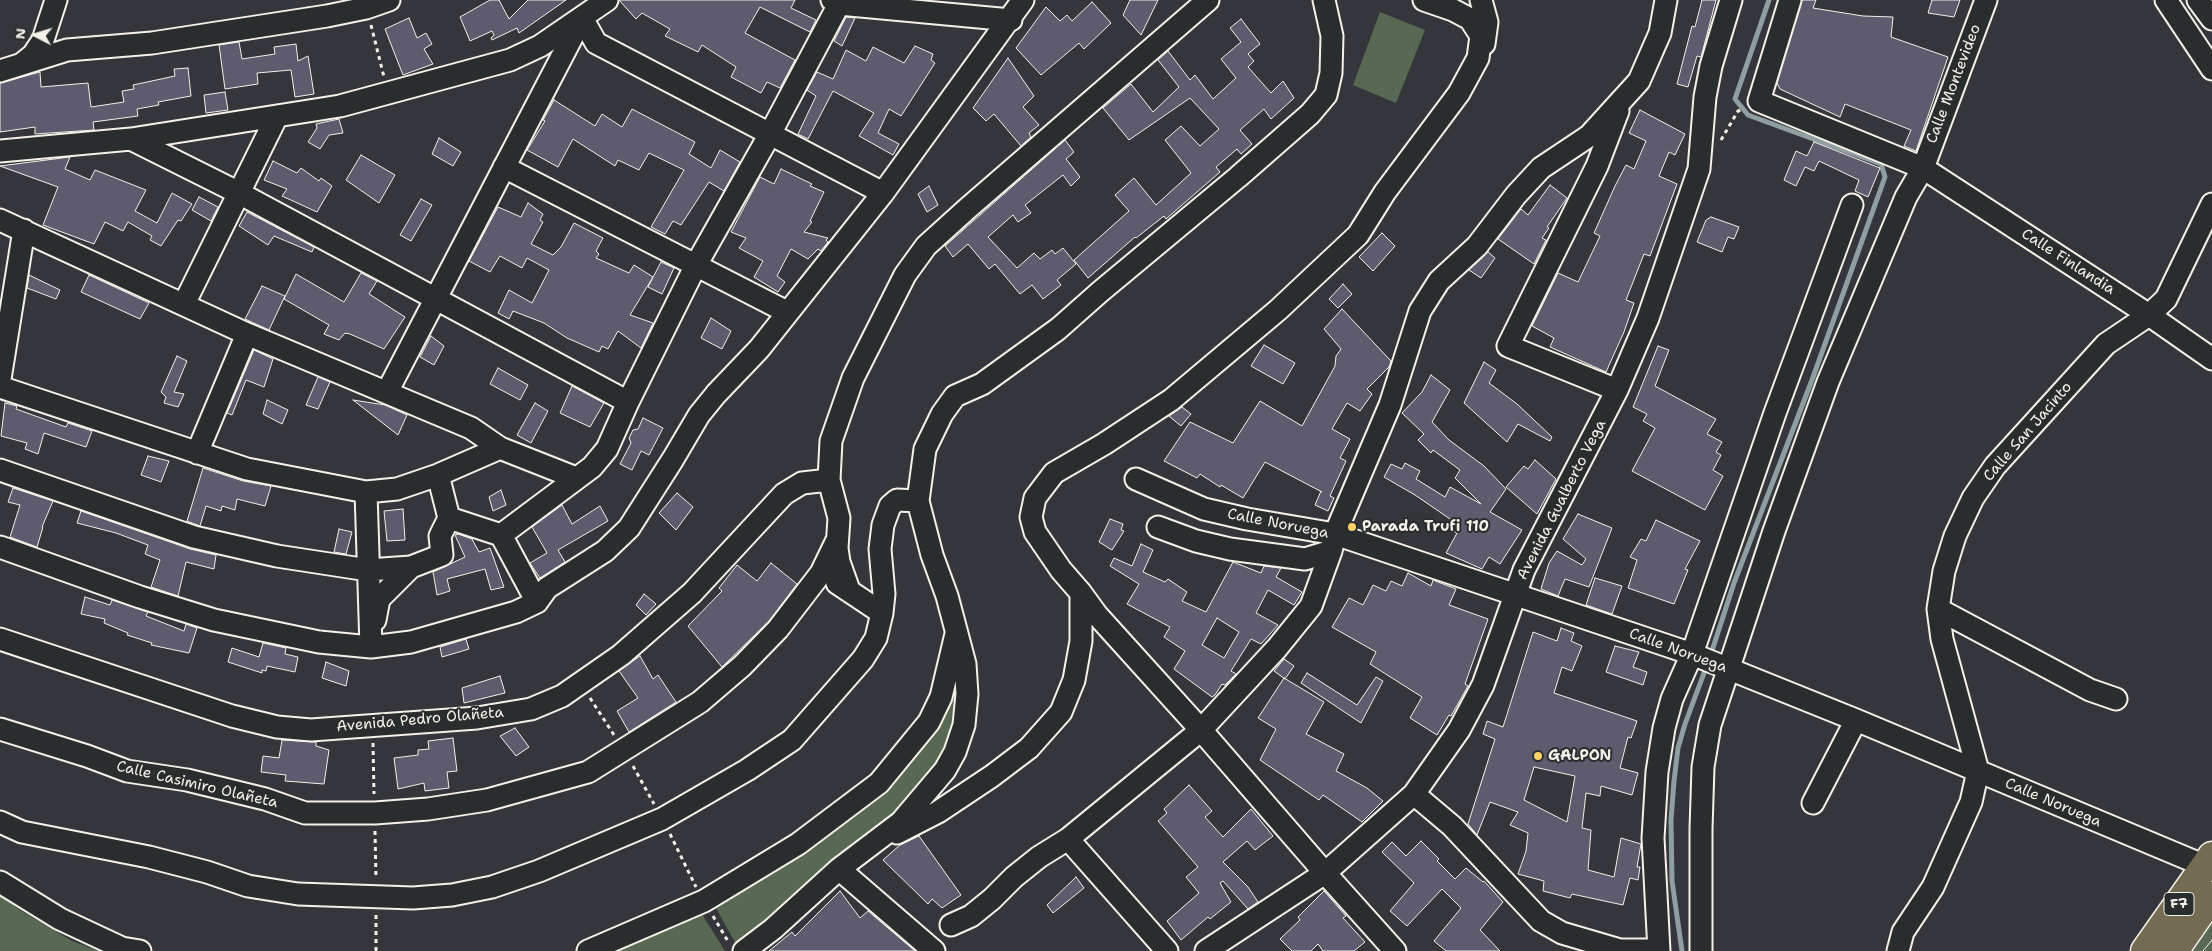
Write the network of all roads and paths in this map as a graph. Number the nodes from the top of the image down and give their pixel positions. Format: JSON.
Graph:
{"nodes":[{"id":1,"x":56,"y":0,"type":"edge"},
{"id":2,"x":389,"y":0,"type":"edge"},
{"id":3,"x":607,"y":0,"type":"edge"},
{"id":4,"x":1023,"y":0,"type":"edge"},
{"id":5,"x":1208,"y":0,"type":"edge"},
{"id":6,"x":1324,"y":0,"type":"edge"},
{"id":7,"x":1481,"y":0,"type":"edge"},
{"id":8,"x":1666,"y":0,"type":"edge"},
{"id":9,"x":1731,"y":0,"type":"edge"},
{"id":10,"x":1790,"y":0,"type":"edge"},
{"id":11,"x":1986,"y":0,"type":"edge"},
{"id":12,"x":2166,"y":0,"type":"edge"},
{"id":13,"x":2198,"y":0,"type":"edge"},
{"id":14,"x":1428,"y":1,"type":"edge"},
{"id":15,"x":837,"y":2,"type":"edge"},
{"id":16,"x":365,"y":4,"type":"edge"},
{"id":17,"x":582,"y":18,"type":"junction"},
{"id":18,"x":2212,"y":19,"type":"edge"},
{"id":19,"x":1011,"y":20,"type":"junction"},
{"id":20,"x":1478,"y":58,"type":"junction"},
{"id":21,"x":8,"y":69,"type":"edge"},
{"id":22,"x":2212,"y":69,"type":"edge"},
{"id":23,"x":389,"y":94,"type":"junction"},
{"id":24,"x":1622,"y":100,"type":"junction"},
{"id":25,"x":1759,"y":101,"type":"junction"},
{"id":26,"x":278,"y":116,"type":"junction"},
{"id":27,"x":770,"y":134,"type":"junction"},
{"id":28,"x":131,"y":139,"type":"junction"},
{"id":29,"x":0,"y":151,"type":"edge"},
{"id":30,"x":504,"y":167,"type":"junction"},
{"id":31,"x":1699,"y":168,"type":"junction"},
{"id":32,"x":1922,"y":168,"type":"junction"},
{"id":33,"x":883,"y":193,"type":"junction"},
{"id":34,"x":239,"y":194,"type":"junction"},
{"id":35,"x":1852,"y":205,"type":"dead end"},
{"id":36,"x":2209,"y":216,"type":"edge"},
{"id":37,"x":0,"y":220,"type":"edge"},
{"id":38,"x":24,"y":230,"type":"junction"},
{"id":39,"x":696,"y":265,"type":"junction"},
{"id":40,"x":434,"y":298,"type":"junction"},
{"id":41,"x":184,"y":304,"type":"junction"},
{"id":42,"x":787,"y":312,"type":"junction"},
{"id":43,"x":2150,"y":315,"type":"junction"},
{"id":44,"x":247,"y":334,"type":"junction"},
{"id":45,"x":2212,"y":359,"type":"edge"},
{"id":46,"x":0,"y":379,"type":"edge"},
{"id":47,"x":0,"y":387,"type":"edge"},
{"id":48,"x":1617,"y":390,"type":"junction"},
{"id":49,"x":387,"y":392,"type":"junction"},
{"id":50,"x":628,"y":402,"type":"junction"},
{"id":51,"x":500,"y":448,"type":"junction"},
{"id":52,"x":197,"y":453,"type":"junction"},
{"id":53,"x":0,"y":470,"type":"edge"},
{"id":54,"x":438,"y":474,"type":"junction"},
{"id":55,"x":576,"y":478,"type":"junction"},
{"id":56,"x":1136,"y":479,"type":"dead end"},
{"id":57,"x":829,"y":480,"type":"junction"},
{"id":58,"x":366,"y":492,"type":"junction"},
{"id":59,"x":918,"y":501,"type":"junction"},
{"id":60,"x":449,"y":518,"type":"junction"},
{"id":61,"x":1158,"y":527,"type":"dead end"},
{"id":62,"x":501,"y":535,"type":"junction"},
{"id":63,"x":837,"y":540,"type":"junction"},
{"id":64,"x":1333,"y":542,"type":"junction"},
{"id":65,"x":0,"y":547,"type":"edge"},
{"id":66,"x":411,"y":566,"type":"junction"},
{"id":67,"x":368,"y":570,"type":"junction"},
{"id":68,"x":821,"y":573,"type":"junction"},
{"id":69,"x":849,"y":590,"type":"junction"},
{"id":70,"x":1081,"y":593,"type":"junction"},
{"id":71,"x":1515,"y":596,"type":"junction"},
{"id":72,"x":537,"y":602,"type":"junction"},
{"id":73,"x":1938,"y":609,"type":"junction"},
{"id":74,"x":882,"y":613,"type":"junction"},
{"id":75,"x":957,"y":630,"type":"junction"},
{"id":76,"x":0,"y":639,"type":"edge"},
{"id":77,"x":371,"y":647,"type":"junction"},
{"id":78,"x":1710,"y":662,"type":"junction"},
{"id":79,"x":2116,"y":699,"type":"dead end"},
{"id":80,"x":1856,"y":720,"type":"junction"},
{"id":81,"x":373,"y":725,"type":"junction"},
{"id":82,"x":0,"y":729,"type":"edge"},
{"id":83,"x":1201,"y":730,"type":"junction"},
{"id":84,"x":1978,"y":771,"type":"junction"},
{"id":85,"x":1414,"y":794,"type":"junction"},
{"id":86,"x":1813,"y":803,"type":"dead end"},
{"id":87,"x":375,"y":813,"type":"junction"},
{"id":88,"x":0,"y":822,"type":"edge"},
{"id":89,"x":1068,"y":839,"type":"junction"},
{"id":90,"x":863,"y":850,"type":"junction"},
{"id":91,"x":2209,"y":861,"type":"edge"},
{"id":92,"x":839,"y":870,"type":"junction"},
{"id":93,"x":1324,"y":873,"type":"junction"},
{"id":94,"x":0,"y":882,"type":"edge"},
{"id":95,"x":376,"y":896,"type":"junction"},
{"id":96,"x":2212,"y":896,"type":"edge"},
{"id":97,"x":951,"y":925,"type":"dead end"},
{"id":98,"x":1659,"y":950,"type":"edge"},
{"id":99,"x":140,"y":951,"type":"edge"},
{"id":100,"x":376,"y":951,"type":"edge"},
{"id":101,"x":588,"y":951,"type":"edge"},
{"id":102,"x":744,"y":951,"type":"edge"},
{"id":103,"x":934,"y":951,"type":"edge"},
{"id":104,"x":1167,"y":951,"type":"edge"},
{"id":105,"x":1206,"y":951,"type":"edge"},
{"id":106,"x":1395,"y":951,"type":"edge"},
{"id":107,"x":1701,"y":951,"type":"edge"},
{"id":108,"x":1898,"y":951,"type":"edge"},
{"id":109,"x":2145,"y":951,"type":"edge"},
{"id":110,"x":2174,"y":951,"type":"edge"}],
"edges":[{"from":1,"to":21,"type":"street"},
{"from":2,"to":16,"type":"street"},
{"from":3,"to":17,"type":"street"},
{"from":4,"to":19,"type":"street"},
{"from":5,"to":57,"type":"street"},
{"from":6,"to":59,"type":"street"},
{"from":7,"to":20,"type":"street"},
{"from":8,"to":24,"type":"street"},
{"from":9,"to":31,"type":"street","name":"Avenida Gualberto Vega"},
{"from":10,"to":25,"type":"street"},
{"from":11,"to":32,"type":"street","name":"Calle Montevideo"},
{"from":12,"to":22,"type":"street"},
{"from":13,"to":18,"type":"street"},
{"from":14,"to":20,"type":"street"},
{"from":15,"to":19,"type":"street"},
{"from":15,"to":27,"type":"street"},
{"from":16,"to":21,"type":"street"},
{"from":16,"to":23,"type":"path"},
{"from":17,"to":23,"type":"street"},
{"from":17,"to":27,"type":"street"},
{"from":17,"to":30,"type":"street"},
{"from":19,"to":33,"type":"street"},
{"from":20,"to":70,"type":"street"},
{"from":23,"to":26,"type":"street"},
{"from":24,"to":48,"type":"street"},
{"from":24,"to":64,"type":"street"},
{"from":25,"to":31,"type":"path"},
{"from":25,"to":32,"type":"street","name":"Calle Finlandia"},
{"from":26,"to":28,"type":"street"},
{"from":26,"to":34,"type":"street"},
{"from":27,"to":33,"type":"street"},
{"from":27,"to":39,"type":"street"},
{"from":28,"to":29,"type":"street"},
{"from":28,"to":34,"type":"street"},
{"from":30,"to":39,"type":"street"},
{"from":30,"to":40,"type":"street"},
{"from":31,"to":48,"type":"street","name":"Avenida Gualberto Vega"},
{"from":32,"to":43,"type":"street","name":"Calle Finlandia"},
{"from":32,"to":78,"type":"street","name":"Calle Montevideo"},
{"from":33,"to":42,"type":"street"},
{"from":34,"to":40,"type":"street"},
{"from":34,"to":41,"type":"street"},
{"from":35,"to":78,"type":"street"},
{"from":36,"to":43,"type":"street","name":"Calle San Jacinto"},
{"from":37,"to":38,"type":"street"},
{"from":38,"to":41,"type":"street"},
{"from":38,"to":46,"type":"street"},
{"from":39,"to":42,"type":"street"},
{"from":39,"to":50,"type":"street"},
{"from":40,"to":49,"type":"street"},
{"from":40,"to":50,"type":"street"},
{"from":41,"to":44,"type":"street"},
{"from":42,"to":72,"type":"street"},
{"from":43,"to":45,"type":"street","name":"Calle Finlandia"},
{"from":43,"to":73,"type":"street","name":"Calle San Jacinto"},
{"from":44,"to":49,"type":"street"},
{"from":44,"to":52,"type":"street"},
{"from":47,"to":52,"type":"street"},
{"from":48,"to":71,"type":"street","name":"Avenida Gualberto Vega"},
{"from":49,"to":51,"type":"street"},
{"from":50,"to":55,"type":"street"},
{"from":51,"to":54,"type":"street"},
{"from":51,"to":55,"type":"street"},
{"from":52,"to":58,"type":"street"},
{"from":53,"to":67,"type":"street"},
{"from":54,"to":58,"type":"street"},
{"from":54,"to":60,"type":"street"},
{"from":55,"to":62,"type":"street"},
{"from":56,"to":64,"type":"street","name":"Calle Noruega"},
{"from":57,"to":63,"type":"street"},
{"from":57,"to":81,"type":"street","name":"Avenida Pedro Olañeta"},
{"from":58,"to":67,"type":"street"},
{"from":59,"to":74,"type":"street"},
{"from":59,"to":75,"type":"street"},
{"from":60,"to":62,"type":"street"},
{"from":60,"to":66,"type":"street"},
{"from":61,"to":64,"type":"street"},
{"from":62,"to":72,"type":"street"},
{"from":63,"to":68,"type":"street","name":"Calle Casimiro Olañeta"},
{"from":63,"to":69,"type":"street"},
{"from":64,"to":71,"type":"street","name":"Calle Noruega"},
{"from":64,"to":83,"type":"street"},
{"from":65,"to":77,"type":"street"},
{"from":66,"to":67,"type":"street"},
{"from":66,"to":77,"type":"street"},
{"from":67,"to":77,"type":"street"},
{"from":68,"to":69,"type":"street"},
{"from":68,"to":87,"type":"street","name":"Calle Casimiro Olañeta"},
{"from":69,"to":74,"type":"street"},
{"from":70,"to":83,"type":"street"},
{"from":70,"to":90,"type":"street"},
{"from":71,"to":78,"type":"street","name":"Calle Noruega"},
{"from":71,"to":85,"type":"street","name":"Avenida Gualberto Vega"},
{"from":72,"to":77,"type":"street"},
{"from":73,"to":79,"type":"street"},
{"from":73,"to":84,"type":"street","name":"Calle San Jacinto"},
{"from":74,"to":95,"type":"street"},
{"from":75,"to":90,"type":"street"},
{"from":75,"to":101,"type":"street"},
{"from":76,"to":81,"type":"street","name":"Avenida Pedro Olañeta"},
{"from":78,"to":80,"type":"street","name":"Calle Noruega"},
{"from":78,"to":98,"type":"street"},
{"from":78,"to":107,"type":"street"},
{"from":80,"to":84,"type":"street","name":"Calle Noruega"},
{"from":80,"to":86,"type":"street"},
{"from":81,"to":87,"type":"path"},
{"from":82,"to":87,"type":"street","name":"Calle Casimiro Olañeta"},
{"from":83,"to":89,"type":"street"},
{"from":83,"to":93,"type":"street"},
{"from":84,"to":91,"type":"street","name":"Calle Noruega"},
{"from":84,"to":108,"type":"street","name":"Calle San Jacinto"},
{"from":85,"to":93,"type":"street","name":"Avenida Gualberto Vega"},
{"from":85,"to":98,"type":"street"},
{"from":87,"to":95,"type":"path"},
{"from":88,"to":95,"type":"street"},
{"from":89,"to":97,"type":"street"},
{"from":89,"to":104,"type":"street"},
{"from":90,"to":92,"type":"street"},
{"from":91,"to":109,"type":"highway","number":"F7"},
{"from":92,"to":102,"type":"street"},
{"from":92,"to":103,"type":"street"},
{"from":93,"to":105,"type":"street","name":"Avenida Gualberto Vega"},
{"from":93,"to":106,"type":"street"},
{"from":94,"to":99,"type":"street"},
{"from":95,"to":100,"type":"path"},
{"from":96,"to":110,"type":"highway","number":"F7"}]}
